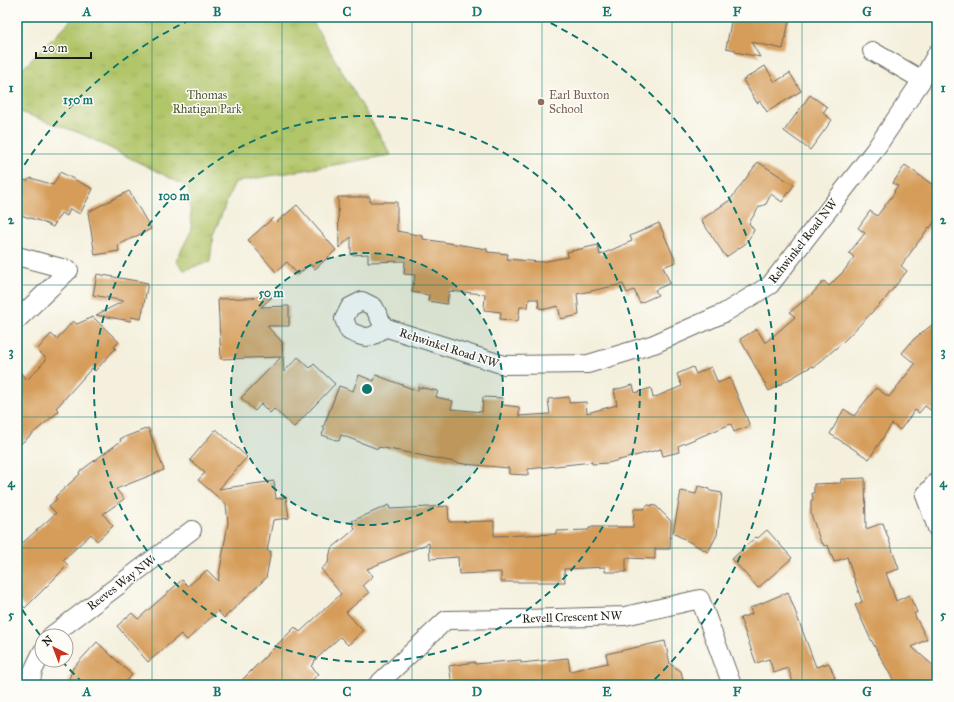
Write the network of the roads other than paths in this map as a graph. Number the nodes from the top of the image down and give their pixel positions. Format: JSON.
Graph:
{"nodes":[{"id":1,"x":872,"y":51,"type":"dead end"},
{"id":2,"x":937,"y":53,"type":"edge"},
{"id":3,"x":922,"y":80,"type":"junction"},
{"id":4,"x":17,"y":256,"type":"edge"},
{"id":5,"x":17,"y":320,"type":"edge"},
{"id":6,"x":384,"y":327,"type":"dead end"},
{"id":7,"x":937,"y":481,"type":"edge"},
{"id":8,"x":937,"y":528,"type":"edge"},
{"id":9,"x":192,"y":530,"type":"dead end"},
{"id":10,"x":62,"y":628,"type":"edge"},
{"id":11,"x":34,"y":668,"type":"edge"},
{"id":12,"x":30,"y":685,"type":"edge"},
{"id":13,"x":377,"y":685,"type":"edge"},
{"id":14,"x":732,"y":685,"type":"edge"}],
"edges":[{"from":1,"to":3,"type":"street"},
{"from":2,"to":3,"type":"street","name":"Rehwinkel Road NW"},
{"from":3,"to":6,"type":"street","name":"Rehwinkel Road NW"},
{"from":4,"to":5,"type":"street"},
{"from":7,"to":8,"type":"street"},
{"from":9,"to":10,"type":"street","name":"Reeves Way NW"},
{"from":11,"to":12,"type":"street"},
{"from":13,"to":14,"type":"street","name":"Revell Crescent NW"}]}
